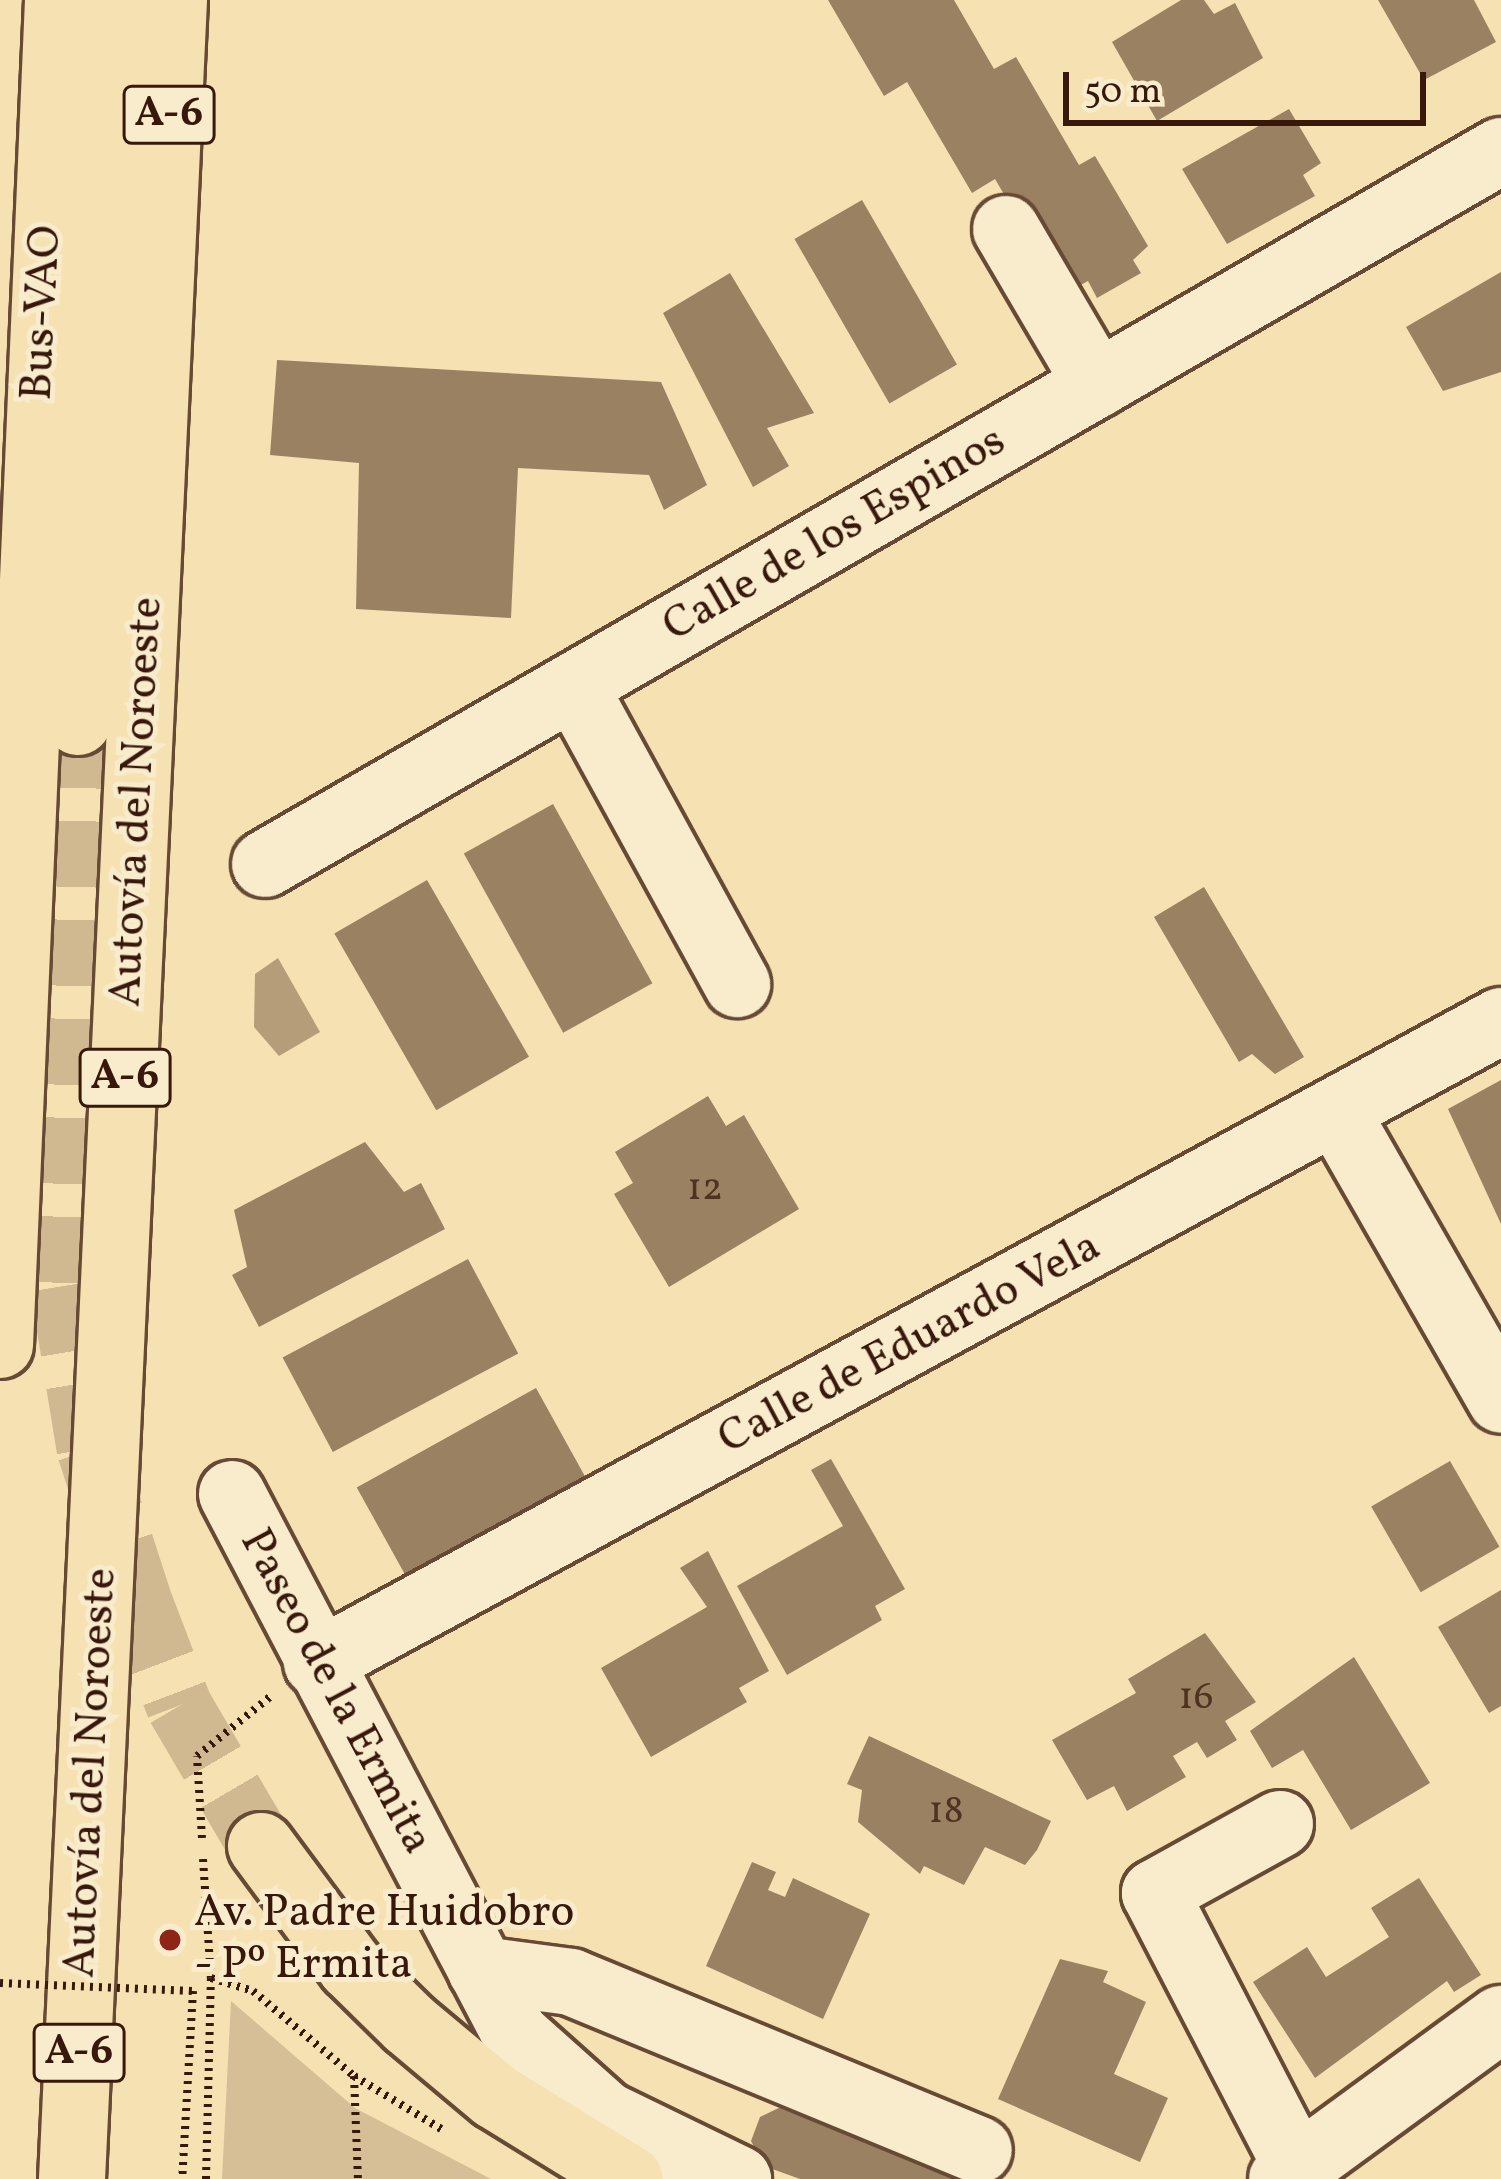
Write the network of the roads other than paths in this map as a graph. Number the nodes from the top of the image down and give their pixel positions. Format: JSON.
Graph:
{"nodes":[{"id":1,"x":58,"y":0,"type":"edge"},
{"id":2,"x":109,"y":0,"type":"edge"},
{"id":3,"x":174,"y":0,"type":"edge"},
{"id":4,"x":190,"y":0,"type":"edge"},
{"id":5,"x":1501,"y":151,"type":"edge"},
{"id":6,"x":1006,"y":229,"type":"dead end"},
{"id":7,"x":164,"y":230,"type":"junction"},
{"id":8,"x":1097,"y":384,"type":"junction"},
{"id":9,"x":574,"y":686,"type":"junction"},
{"id":10,"x":78,"y":722,"type":"tunnel mouth"},
{"id":11,"x":265,"y":864,"type":"dead end"},
{"id":12,"x":737,"y":984,"type":"dead end"},
{"id":13,"x":1501,"y":1021,"type":"edge"},
{"id":14,"x":1338,"y":1114,"type":"junction"},
{"id":15,"x":0,"y":1345,"type":"edge"},
{"id":16,"x":1501,"y":1400,"type":"edge"},
{"id":17,"x":232,"y":1494,"type":"dead end"},
{"id":18,"x":316,"y":1663,"type":"junction"},
{"id":19,"x":1280,"y":1824,"type":"dead end"},
{"id":20,"x":261,"y":1846,"type":"tunnel mouth"},
{"id":21,"x":482,"y":1970,"type":"junction"},
{"id":22,"x":1501,"y":2019,"type":"edge"},
{"id":23,"x":979,"y":2150,"type":"dead end"},
{"id":24,"x":1290,"y":2173,"type":"edge"},
{"id":25,"x":72,"y":2179,"type":"edge"},
{"id":26,"x":630,"y":2179,"type":"edge"},
{"id":27,"x":738,"y":2179,"type":"edge"}],
"edges":[{"from":1,"to":15,"type":"highway","name":"Bus-VAO"},
{"from":2,"to":10,"type":"highway"},
{"from":3,"to":7,"type":"highway","name":"Autovía del Noroeste","number":"A-6"},
{"from":4,"to":7,"type":"highway"},
{"from":5,"to":8,"type":"street","name":"Calle de los Espinos"},
{"from":6,"to":8,"type":"street"},
{"from":7,"to":25,"type":"highway","name":"Autovía del Noroeste","number":"A-6"},
{"from":8,"to":9,"type":"street","name":"Calle de los Espinos"},
{"from":9,"to":11,"type":"street","name":"Calle de los Espinos"},
{"from":9,"to":12,"type":"street"},
{"from":13,"to":14,"type":"street","name":"Calle de Eduardo Vela"},
{"from":14,"to":16,"type":"street"},
{"from":14,"to":18,"type":"street","name":"Calle de Eduardo Vela"},
{"from":17,"to":18,"type":"street","name":"Paseo de la Ermita"},
{"from":18,"to":21,"type":"street","name":"Paseo de la Ermita"},
{"from":19,"to":24,"type":"street"},
{"from":20,"to":26,"type":"highway"},
{"from":21,"to":23,"type":"street"},
{"from":21,"to":27,"type":"street","name":"Paseo de la Ermita"},
{"from":22,"to":24,"type":"street"}]}
